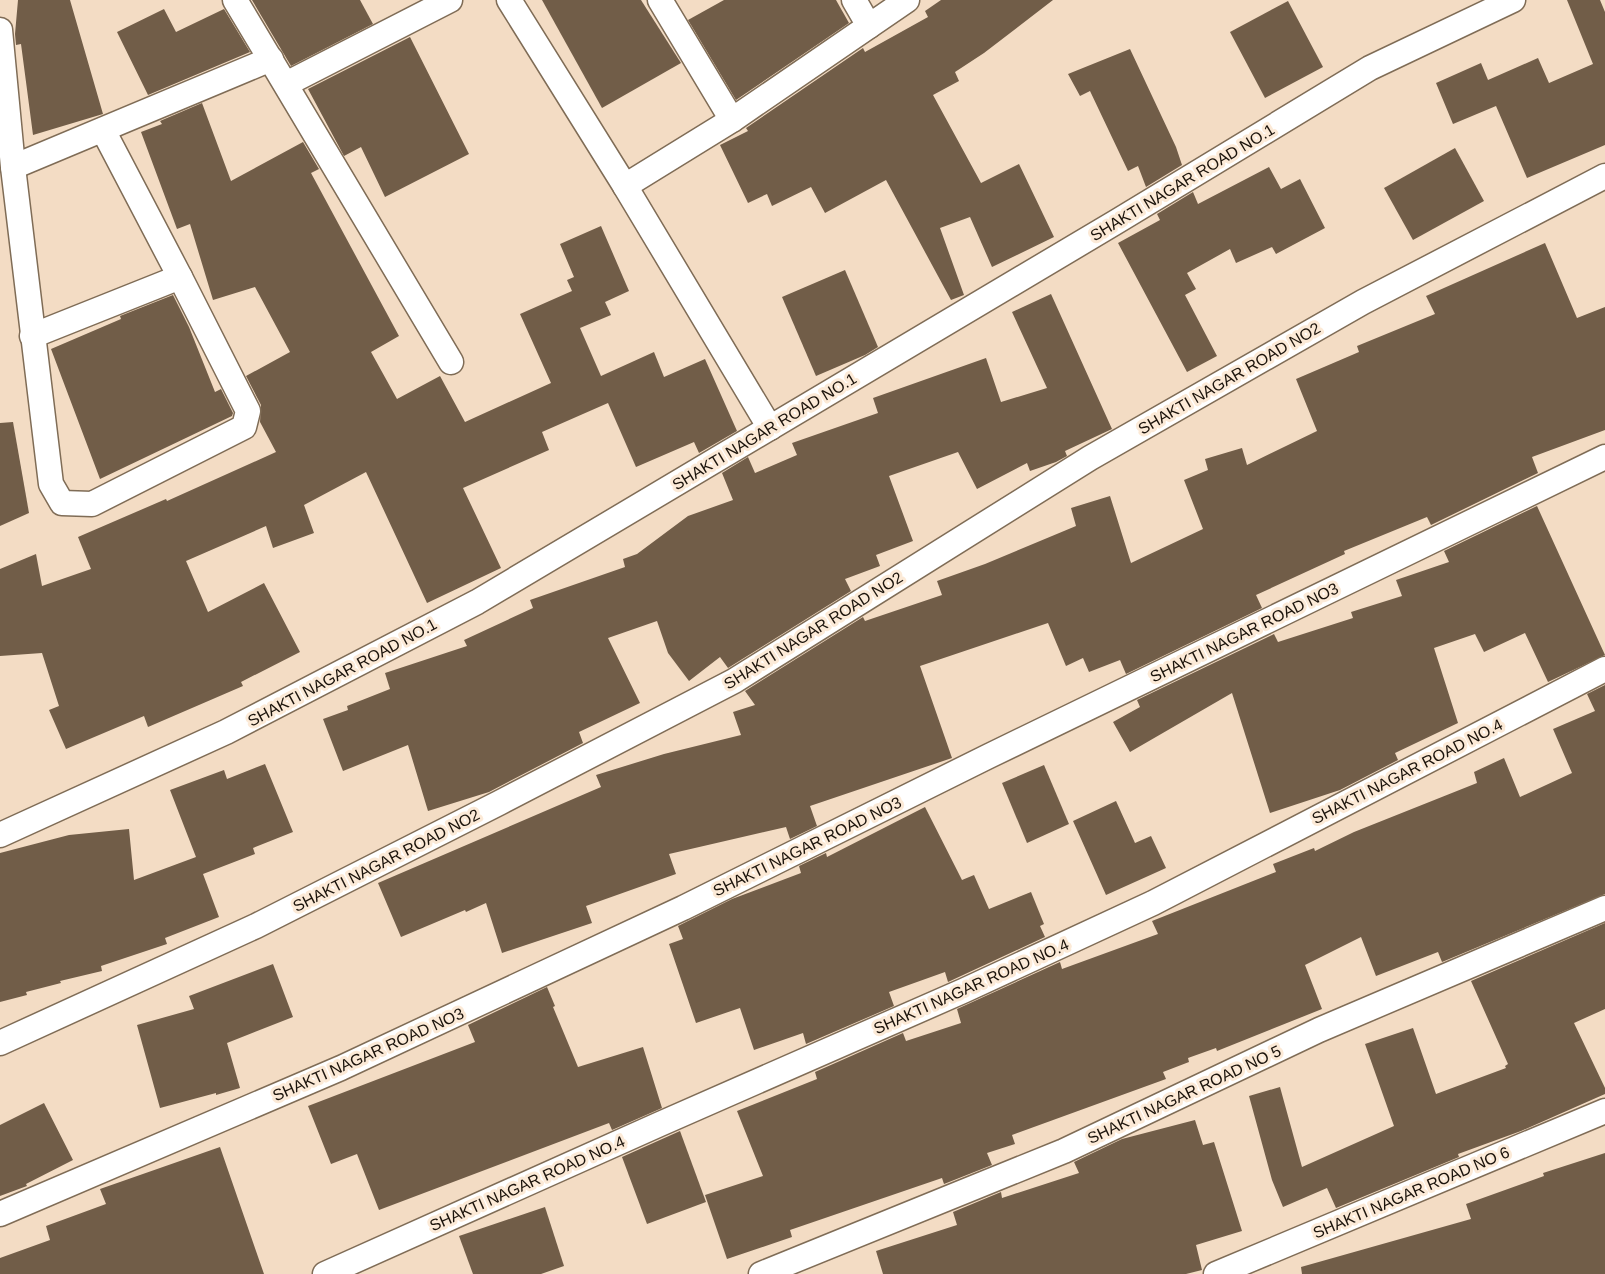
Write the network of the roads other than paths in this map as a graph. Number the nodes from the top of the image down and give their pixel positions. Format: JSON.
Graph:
{"nodes":[{"id":1,"x":235,"y":0,"type":"edge"},
{"id":2,"x":450,"y":0,"type":"edge"},
{"id":3,"x":508,"y":0,"type":"edge"},
{"id":4,"x":660,"y":0,"type":"edge"},
{"id":5,"x":854,"y":0,"type":"edge"},
{"id":6,"x":907,"y":0,"type":"edge"},
{"id":7,"x":1513,"y":0,"type":"edge"},
{"id":8,"x":869,"y":26,"type":"junction"},
{"id":9,"x":0,"y":30,"type":"edge"},
{"id":10,"x":271,"y":59,"type":"junction"},
{"id":11,"x":286,"y":84,"type":"junction"},
{"id":12,"x":732,"y":120,"type":"junction"},
{"id":13,"x":103,"y":130,"type":"junction"},
{"id":14,"x":13,"y":167,"type":"junction"},
{"id":15,"x":1605,"y":176,"type":"edge"},
{"id":16,"x":625,"y":186,"type":"junction"},
{"id":17,"x":180,"y":277,"type":"junction"},
{"id":18,"x":32,"y":336,"type":"junction"},
{"id":19,"x":452,"y":362,"type":"dead end"},
{"id":20,"x":770,"y":428,"type":"junction"},
{"id":21,"x":1605,"y":457,"type":"edge"},
{"id":22,"x":1605,"y":669,"type":"edge"},
{"id":23,"x":0,"y":834,"type":"edge"},
{"id":24,"x":1605,"y":908,"type":"edge"},
{"id":25,"x":0,"y":1043,"type":"edge"},
{"id":26,"x":1605,"y":1111,"type":"edge"},
{"id":27,"x":0,"y":1214,"type":"edge"},
{"id":28,"x":324,"y":1274,"type":"edge"},
{"id":29,"x":760,"y":1274,"type":"edge"},
{"id":30,"x":1216,"y":1274,"type":"edge"}],
"edges":[{"from":1,"to":10,"type":"street"},
{"from":2,"to":11,"type":"street"},
{"from":3,"to":16,"type":"street"},
{"from":4,"to":12,"type":"street"},
{"from":5,"to":8,"type":"street"},
{"from":6,"to":8,"type":"street"},
{"from":7,"to":20,"type":"street","name":"SHAKTI NAGAR ROAD NO.1"},
{"from":8,"to":12,"type":"street"},
{"from":9,"to":14,"type":"street"},
{"from":10,"to":11,"type":"street"},
{"from":10,"to":13,"type":"street"},
{"from":11,"to":19,"type":"street"},
{"from":12,"to":16,"type":"street"},
{"from":13,"to":14,"type":"street"},
{"from":13,"to":17,"type":"street"},
{"from":14,"to":18,"type":"street"},
{"from":15,"to":25,"type":"street","name":"SHAKTI NAGAR ROAD NO2"},
{"from":16,"to":20,"type":"street"},
{"from":17,"to":18,"type":"street"},
{"from":17,"to":18,"type":"street"},
{"from":20,"to":23,"type":"street","name":"SHAKTI NAGAR ROAD NO.1"},
{"from":21,"to":27,"type":"street","name":"SHAKTI NAGAR ROAD NO3"},
{"from":22,"to":28,"type":"street","name":"SHAKTI NAGAR ROAD NO.4"},
{"from":24,"to":29,"type":"street","name":"SHAKTI NAGAR ROAD NO 5"},
{"from":26,"to":30,"type":"street","name":"SHAKTI NAGAR ROAD NO 6"}]}
